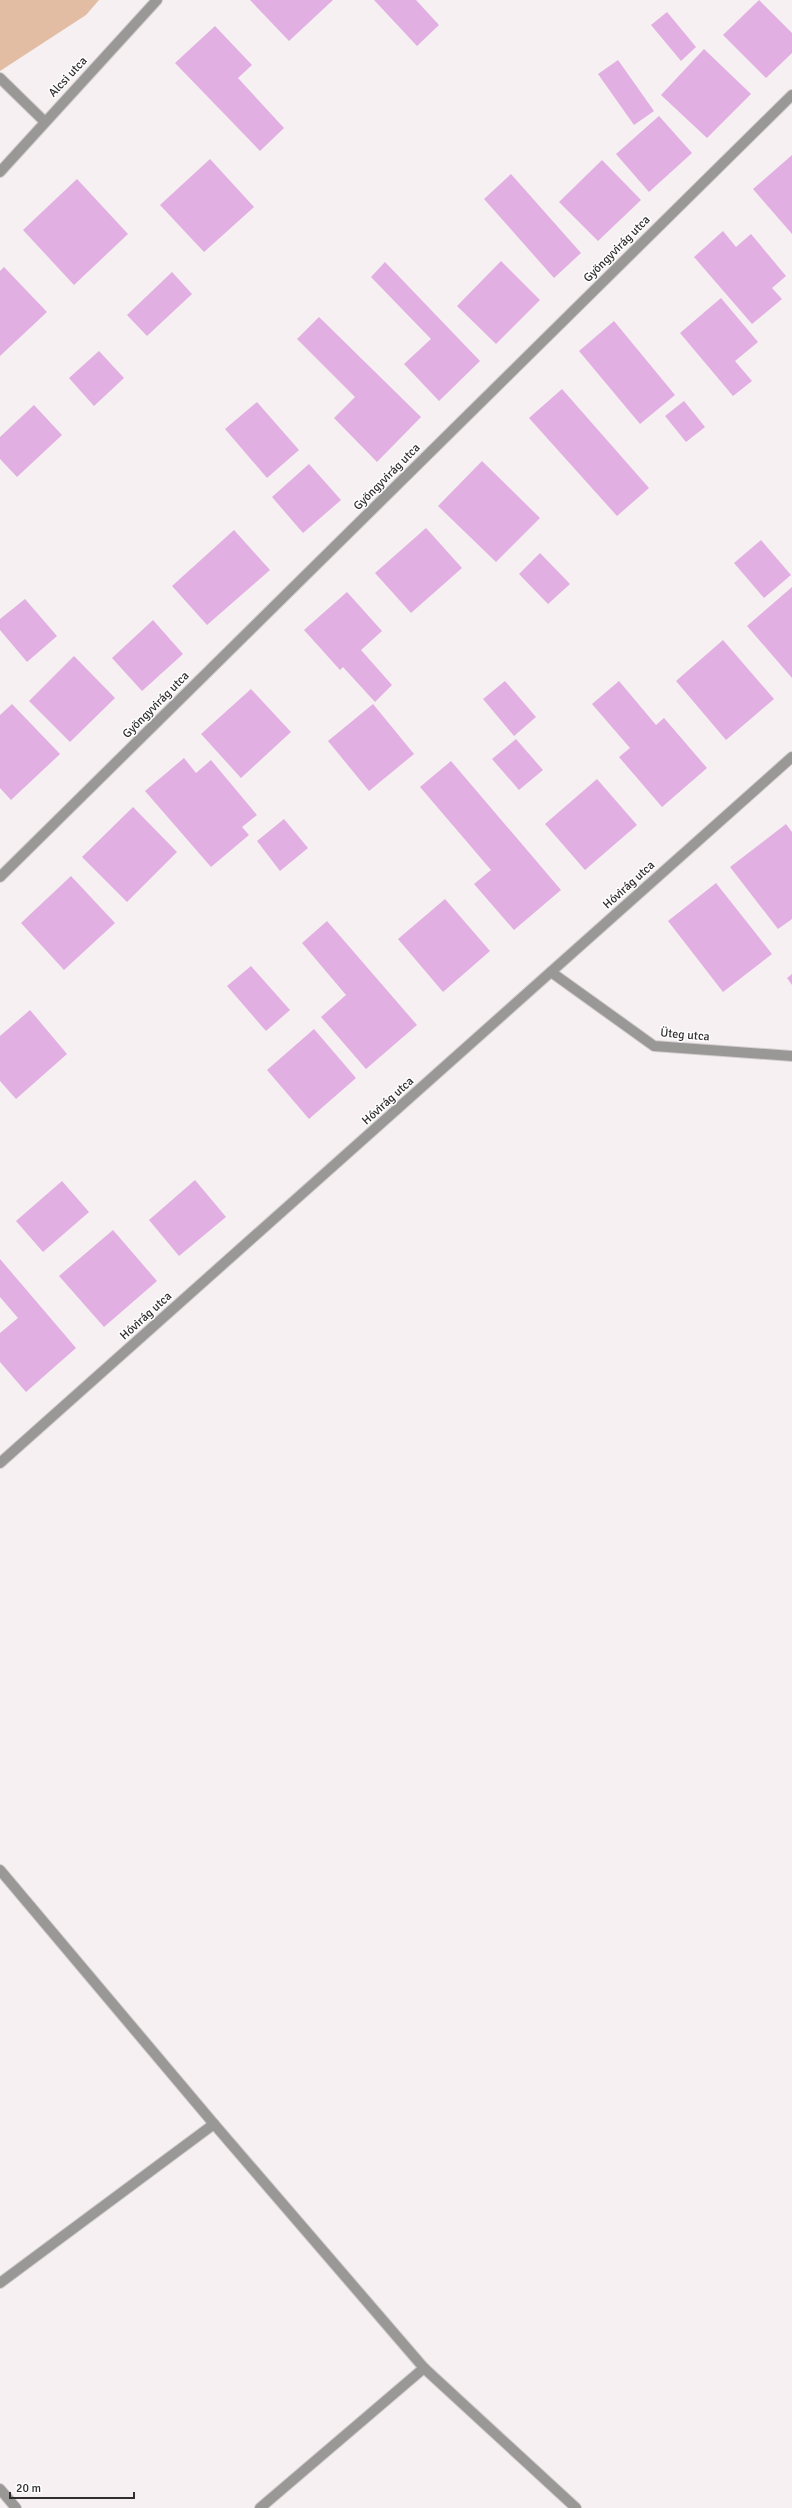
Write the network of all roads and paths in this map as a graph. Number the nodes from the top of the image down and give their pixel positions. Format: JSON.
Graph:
{"nodes":[{"id":1,"x":157,"y":0,"type":"edge"},
{"id":2,"x":0,"y":78,"type":"edge"},
{"id":3,"x":792,"y":95,"type":"edge"},
{"id":4,"x":44,"y":121,"type":"junction"},
{"id":5,"x":0,"y":172,"type":"edge"},
{"id":6,"x":792,"y":757,"type":"edge"},
{"id":7,"x":0,"y":877,"type":"edge"},
{"id":8,"x":551,"y":972,"type":"junction"},
{"id":9,"x":792,"y":1056,"type":"edge"},
{"id":10,"x":0,"y":1463,"type":"edge"},
{"id":11,"x":0,"y":1870,"type":"edge"},
{"id":12,"x":214,"y":2124,"type":"junction"},
{"id":13,"x":0,"y":2283,"type":"edge"},
{"id":14,"x":424,"y":2368,"type":"junction"},
{"id":15,"x":0,"y":2489,"type":"edge"},
{"id":16,"x":16,"y":2508,"type":"edge"},
{"id":17,"x":260,"y":2508,"type":"edge"},
{"id":18,"x":576,"y":2508,"type":"edge"}],
"edges":[{"from":1,"to":4,"type":"street","name":"Alcsi utca"},
{"from":2,"to":4,"type":"street"},
{"from":3,"to":7,"type":"street","name":"Gyöngyvirág utca"},
{"from":4,"to":5,"type":"street","name":"Alcsi utca"},
{"from":6,"to":8,"type":"street","name":"Hóvirág utca"},
{"from":8,"to":9,"type":"street","name":"Üteg utca"},
{"from":8,"to":10,"type":"street","name":"Hóvirág utca"},
{"from":11,"to":12,"type":"street"},
{"from":12,"to":13,"type":"street"},
{"from":12,"to":14,"type":"street"},
{"from":14,"to":17,"type":"street"},
{"from":14,"to":18,"type":"street"},
{"from":15,"to":16,"type":"street"}]}
